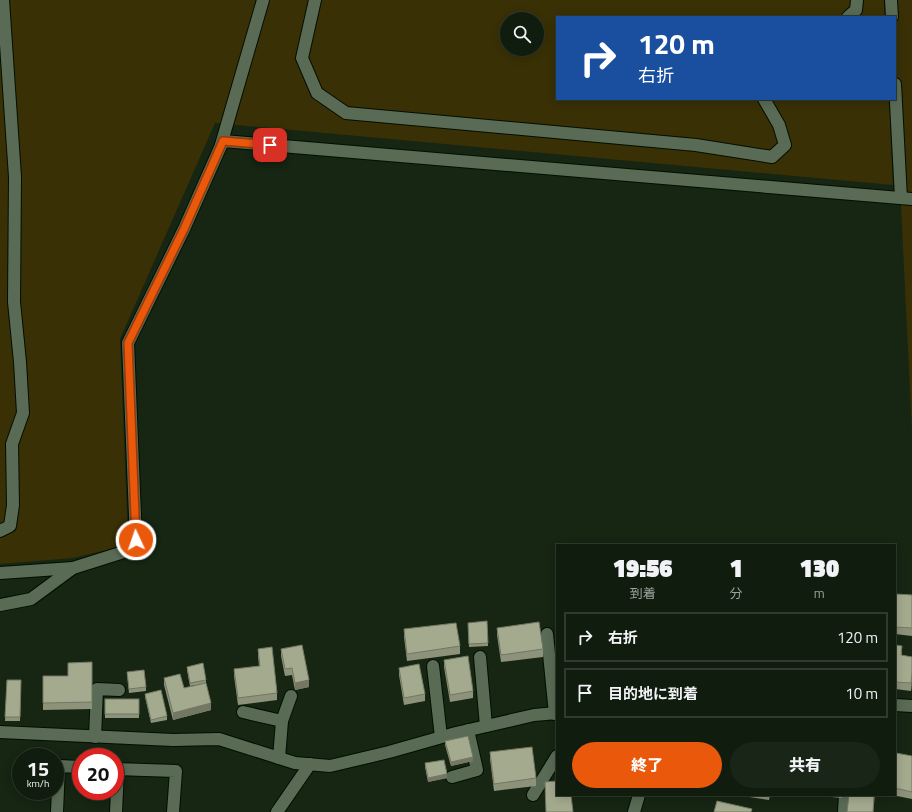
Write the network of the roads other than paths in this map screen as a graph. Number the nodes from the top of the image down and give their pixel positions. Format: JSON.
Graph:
{"nodes":[{"id":1,"x":3,"y":0,"type":"edge"},
{"id":2,"x":263,"y":0,"type":"edge"},
{"id":3,"x":315,"y":0,"type":"edge"},
{"id":4,"x":857,"y":0,"type":"edge"},
{"id":5,"x":891,"y":0,"type":"edge"},
{"id":6,"x":849,"y":16,"type":"edge"},
{"id":7,"x":892,"y":16,"type":"edge"},
{"id":8,"x":896,"y":94,"type":"edge"},
{"id":9,"x":765,"y":100,"type":"edge"},
{"id":10,"x":222,"y":145,"type":"junction"},
{"id":11,"x":906,"y":198,"type":"edge"},
{"id":12,"x":0,"y":531,"type":"edge"},
{"id":13,"x":74,"y":568,"type":"junction"},
{"id":14,"x":0,"y":573,"type":"edge"},
{"id":15,"x":0,"y":605,"type":"edge"},
{"id":16,"x":547,"y":634,"type":"dead end"},
{"id":17,"x":480,"y":657,"type":"dead end"},
{"id":18,"x":433,"y":666,"type":"dead end"},
{"id":19,"x":119,"y":690,"type":"dead end"},
{"id":20,"x":291,"y":696,"type":"dead end"},
{"id":21,"x":896,"y":705,"type":"edge"},
{"id":22,"x":912,"y":706,"type":"edge"},
{"id":23,"x":243,"y":712,"type":"dead end"},
{"id":24,"x":556,"y":714,"type":"edge"},
{"id":25,"x":282,"y":721,"type":"junction"},
{"id":26,"x":486,"y":726,"type":"junction"},
{"id":27,"x":468,"y":730,"type":"junction"},
{"id":28,"x":0,"y":732,"type":"edge"},
{"id":29,"x":95,"y":737,"type":"junction"},
{"id":30,"x":441,"y":737,"type":"junction"},
{"id":31,"x":279,"y":758,"type":"junction"},
{"id":32,"x":556,"y":758,"type":"edge"},
{"id":33,"x":310,"y":764,"type":"junction"},
{"id":34,"x":72,"y":767,"type":"edge"},
{"id":35,"x":124,"y":769,"type":"edge"},
{"id":36,"x":452,"y":777,"type":"dead end"},
{"id":37,"x":532,"y":795,"type":"dead end"},
{"id":38,"x":639,"y":796,"type":"edge"},
{"id":39,"x":846,"y":796,"type":"edge"},
{"id":40,"x":116,"y":800,"type":"edge"},
{"id":41,"x":57,"y":812,"type":"edge"},
{"id":42,"x":116,"y":812,"type":"edge"},
{"id":43,"x":173,"y":812,"type":"edge"},
{"id":44,"x":277,"y":812,"type":"edge"},
{"id":45,"x":634,"y":812,"type":"edge"},
{"id":46,"x":844,"y":812,"type":"edge"}],
"edges":[{"from":1,"to":12,"type":"street"},
{"from":2,"to":10,"type":"street"},
{"from":3,"to":9,"type":"street"},
{"from":4,"to":6,"type":"street"},
{"from":5,"to":7,"type":"street"},
{"from":8,"to":11,"type":"street"},
{"from":10,"to":11,"type":"street"},
{"from":10,"to":13,"type":"street"},
{"from":13,"to":14,"type":"street"},
{"from":13,"to":15,"type":"street"},
{"from":16,"to":24,"type":"street"},
{"from":17,"to":26,"type":"street"},
{"from":18,"to":30,"type":"street"},
{"from":19,"to":29,"type":"street"},
{"from":20,"to":25,"type":"street"},
{"from":21,"to":22,"type":"street"},
{"from":23,"to":25,"type":"street"},
{"from":24,"to":26,"type":"street"},
{"from":25,"to":31,"type":"street"},
{"from":26,"to":27,"type":"street"},
{"from":27,"to":30,"type":"street"},
{"from":27,"to":36,"type":"street"},
{"from":28,"to":29,"type":"street"},
{"from":29,"to":31,"type":"street"},
{"from":30,"to":33,"type":"street"},
{"from":31,"to":33,"type":"street"},
{"from":32,"to":37,"type":"street"},
{"from":33,"to":44,"type":"street"},
{"from":34,"to":41,"type":"street"},
{"from":35,"to":43,"type":"street"},
{"from":38,"to":45,"type":"street"},
{"from":39,"to":46,"type":"street"},
{"from":40,"to":42,"type":"street"}]}
